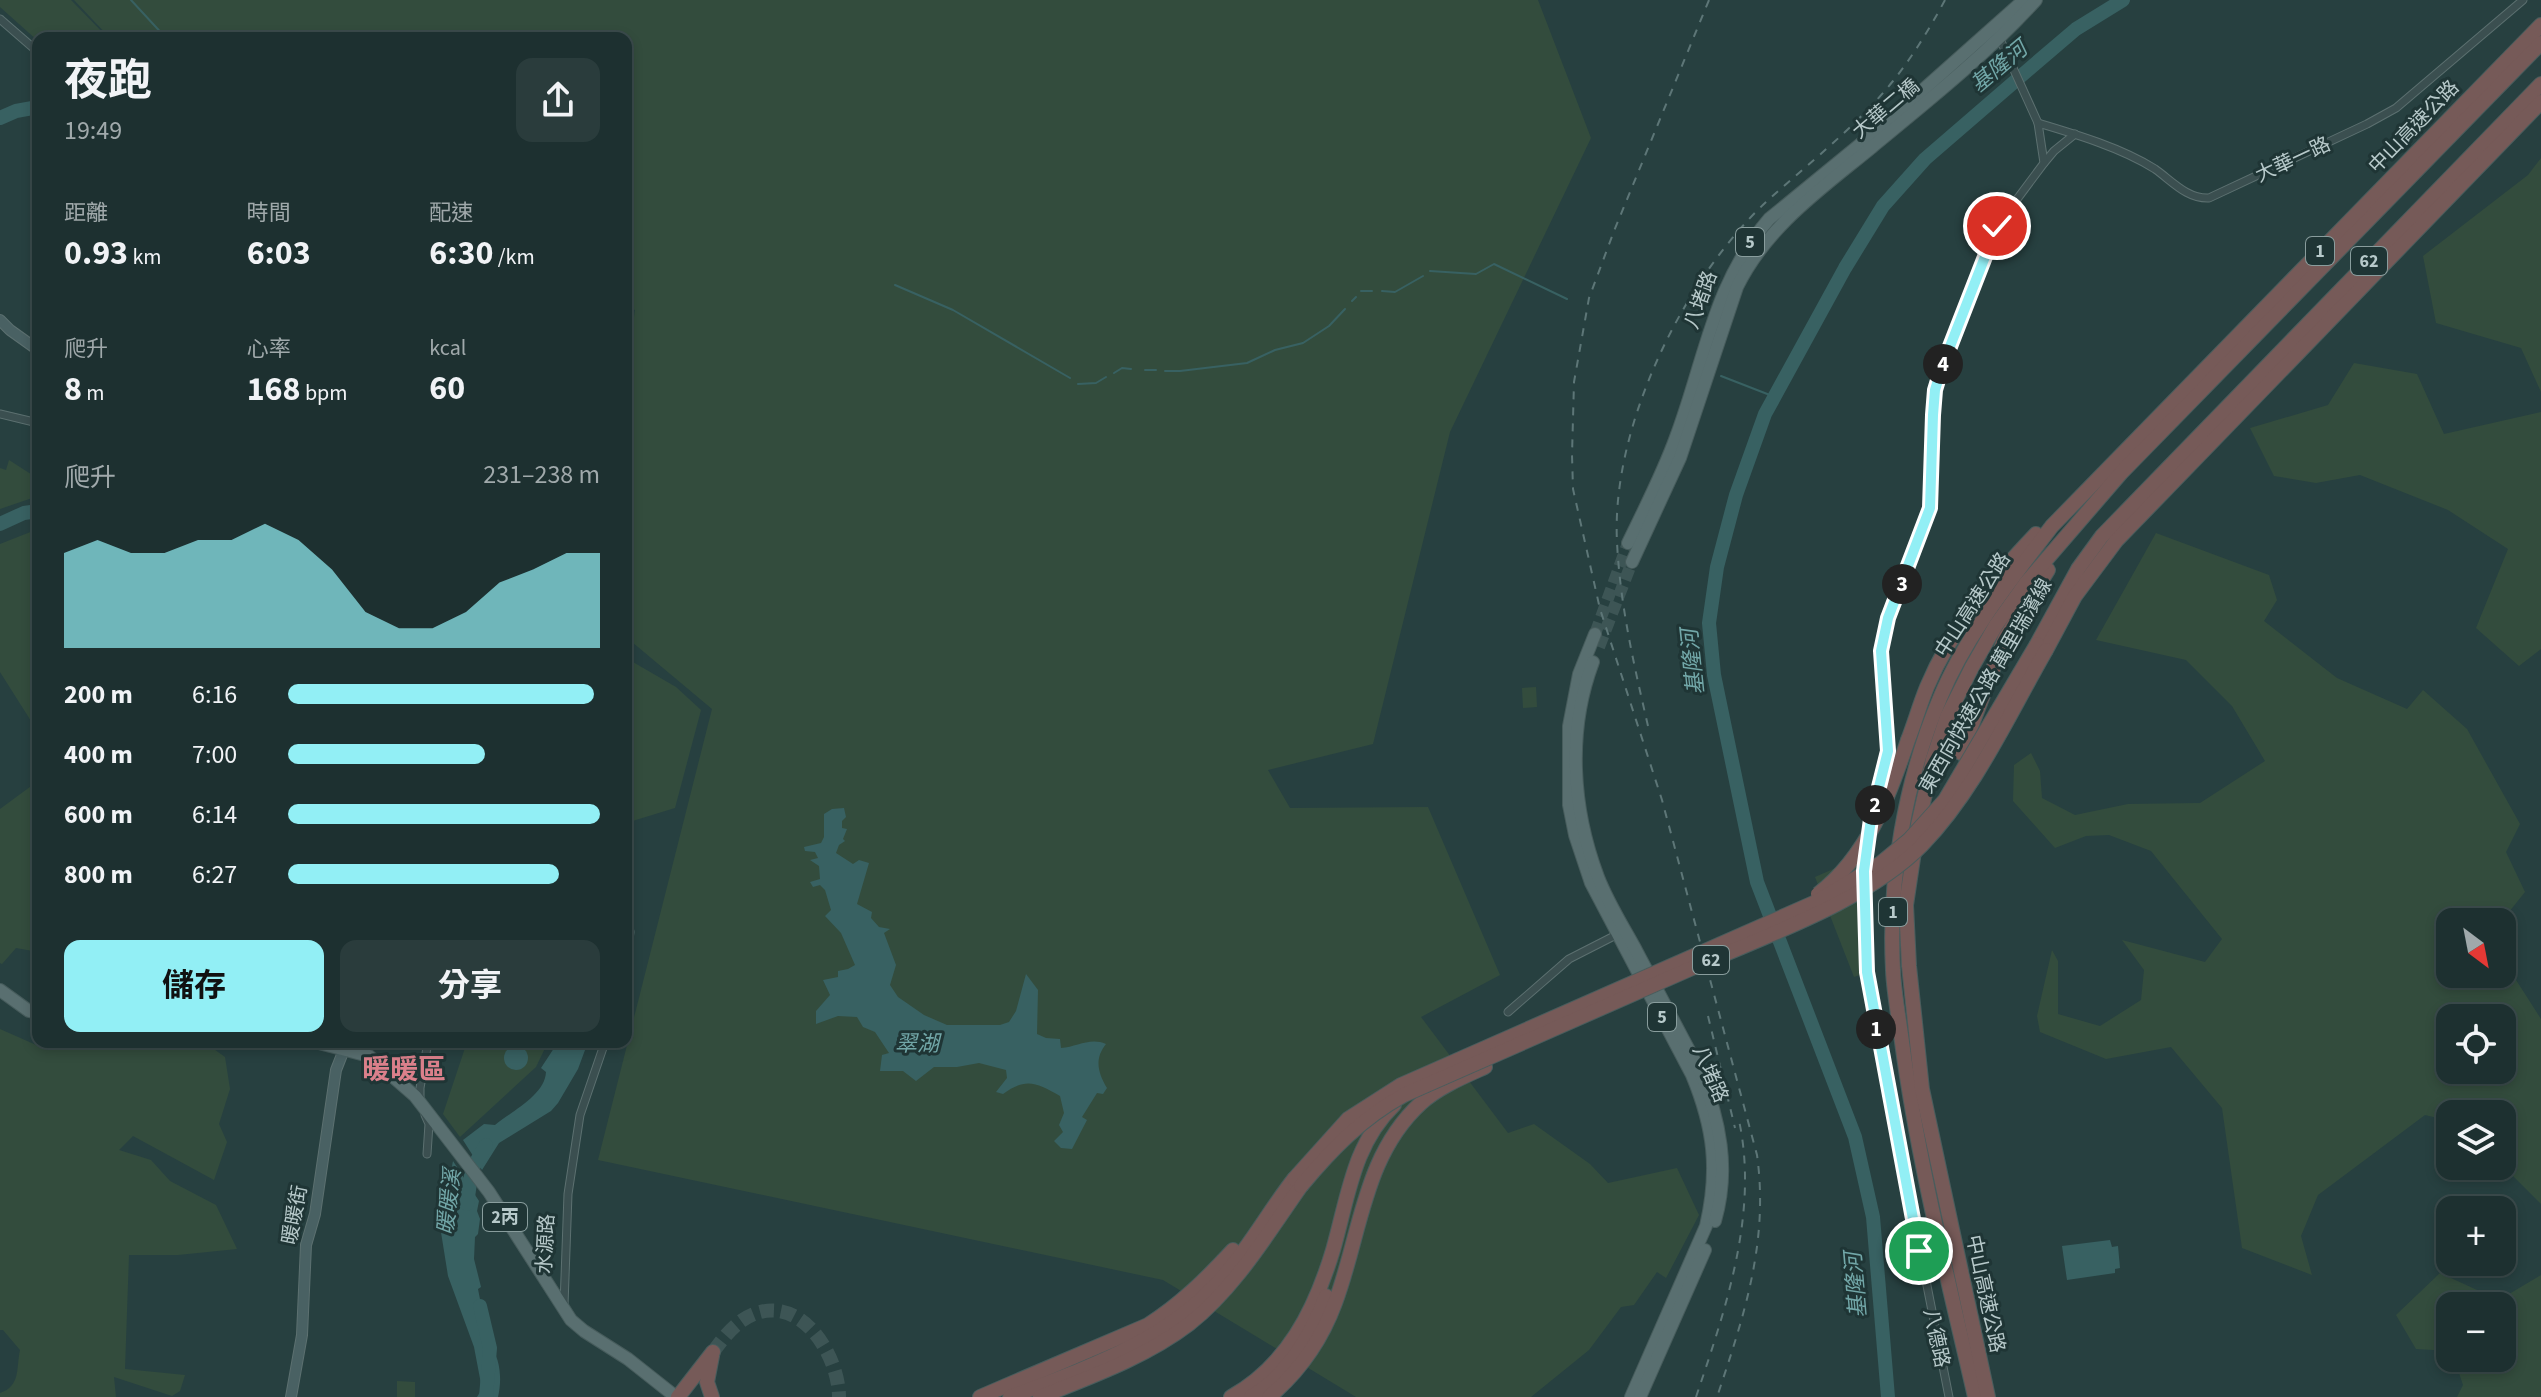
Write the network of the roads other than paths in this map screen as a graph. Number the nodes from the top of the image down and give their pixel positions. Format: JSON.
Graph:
{"nodes":[{"id":1,"x":2024,"y":0,"type":"edge"},
{"id":2,"x":2036,"y":0,"type":"edge"},
{"id":3,"x":2523,"y":0,"type":"edge"},
{"id":4,"x":0,"y":19,"type":"edge"},
{"id":5,"x":2541,"y":25,"type":"edge"},
{"id":6,"x":1997,"y":32,"type":"junction"},
{"id":7,"x":2541,"y":43,"type":"edge"},
{"id":8,"x":32,"y":47,"type":"edge"},
{"id":9,"x":2541,"y":84,"type":"edge"},
{"id":10,"x":2541,"y":102,"type":"edge"},
{"id":11,"x":2038,"y":123,"type":"junction"},
{"id":12,"x":2075,"y":134,"type":"junction"},
{"id":13,"x":2044,"y":163,"type":"junction"},
{"id":14,"x":1795,"y":210,"type":"joint"},
{"id":15,"x":0,"y":320,"type":"edge"},
{"id":16,"x":32,"y":346,"type":"edge"},
{"id":17,"x":0,"y":414,"type":"edge"},
{"id":18,"x":32,"y":422,"type":"edge"},
{"id":19,"x":2121,"y":473,"type":"junction"},
{"id":20,"x":2098,"y":478,"type":"junction"},
{"id":21,"x":2109,"y":539,"type":"junction"},
{"id":22,"x":1628,"y":543,"type":"tunnel mouth"},
{"id":23,"x":1632,"y":562,"type":"tunnel mouth"},
{"id":24,"x":2042,"y":647,"type":"junction"},
{"id":25,"x":1618,"y":934,"type":"junction"},
{"id":26,"x":0,"y":990,"type":"edge"},
{"id":27,"x":32,"y":1012,"type":"edge"},
{"id":28,"x":1508,"y":1012,"type":"dead end"},
{"id":29,"x":1592,"y":1012,"type":"junction"},
{"id":30,"x":346,"y":1048,"type":"edge"},
{"id":31,"x":351,"y":1048,"type":"edge"},
{"id":32,"x":427,"y":1048,"type":"edge"},
{"id":33,"x":603,"y":1048,"type":"edge"},
{"id":34,"x":1458,"y":1059,"type":"junction"},
{"id":35,"x":421,"y":1102,"type":"junction"},
{"id":36,"x":427,"y":1154,"type":"dead end"},
{"id":37,"x":1298,"y":1183,"type":"junction"},
{"id":38,"x":1273,"y":1206,"type":"junction"},
{"id":39,"x":565,"y":1311,"type":"junction"},
{"id":40,"x":1044,"y":1392,"type":"edge"},
{"id":41,"x":291,"y":1397,"type":"edge"},
{"id":42,"x":677,"y":1397,"type":"edge"},
{"id":43,"x":712,"y":1397,"type":"edge"},
{"id":44,"x":980,"y":1397,"type":"edge"},
{"id":45,"x":1010,"y":1397,"type":"edge"},
{"id":46,"x":1231,"y":1397,"type":"edge"},
{"id":47,"x":1251,"y":1397,"type":"edge"},
{"id":48,"x":1269,"y":1397,"type":"edge"},
{"id":49,"x":1631,"y":1397,"type":"edge"},
{"id":50,"x":1640,"y":1397,"type":"edge"},
{"id":51,"x":1949,"y":1397,"type":"edge"},
{"id":52,"x":1975,"y":1397,"type":"edge"},
{"id":53,"x":1988,"y":1397,"type":"edge"}],
"edges":[{"from":1,"to":6,"type":"main road","number":"5"},
{"from":2,"to":6,"type":"main road","number":"5"},
{"from":3,"to":12,"type":"street","name":"大華一路"},
{"from":4,"to":8,"type":"street"},
{"from":5,"to":20,"type":"highway","name":"中山高速公路","number":"1"},
{"from":6,"to":11,"type":"street"},
{"from":6,"to":14,"type":"main road","name":"大華二橋","number":"5"},
{"from":6,"to":22,"type":"main road","name":"八堵路","number":"5"},
{"from":7,"to":19,"type":"highway","name":"中山高速公路","number":"1"},
{"from":9,"to":21,"type":"highway","name":"東西向快速公路 萬里瑞濱線","number":"62"},
{"from":10,"to":21,"type":"highway","name":"東西向快速公路 萬里瑞濱線","number":"62"},
{"from":11,"to":12,"type":"street","name":"大華一路"},
{"from":11,"to":13,"type":"street"},
{"from":12,"to":13,"type":"street","name":"八德路"},
{"from":13,"to":51,"type":"street","name":"八德路"},
{"from":14,"to":23,"type":"main road","name":"八堵路","number":"5"},
{"from":15,"to":16,"type":"street"},
{"from":17,"to":18,"type":"street"},
{"from":19,"to":34,"type":"highway","bridge":true},
{"from":19,"to":53,"type":"highway","name":"中山高速公路","number":"1"},
{"from":20,"to":34,"type":"highway","bridge":true},
{"from":20,"to":52,"type":"highway","name":"中山高速公路","number":"1"},
{"from":21,"to":24,"type":"highway","name":"東西向快速公路 萬里瑞濱線","number":"62"},
{"from":24,"to":29,"type":"highway","name":"東西向快速公路 萬里瑞濱線","number":"62","bridge":true},
{"from":24,"to":37,"type":"highway","name":"東西向快速公路 萬里瑞濱線","number":"62","bridge":true},
{"from":25,"to":28,"type":"street"},
{"from":25,"to":49,"type":"main road","name":"八堵路","number":"5"},
{"from":25,"to":50,"type":"main road","name":"八堵路","number":"5"},
{"from":26,"to":27,"type":"main road"},
{"from":29,"to":37,"type":"highway","name":"東西向快速公路 萬里瑞濱線","number":"62","bridge":true},
{"from":29,"to":48,"type":"highway","bridge":true},
{"from":30,"to":41,"type":"street","name":"暖暖街"},
{"from":31,"to":35,"type":"main road","number":"2丙"},
{"from":32,"to":35,"type":"street"},
{"from":33,"to":39,"type":"street","name":"水源路"},
{"from":34,"to":46,"type":"highway"},
{"from":34,"to":47,"type":"highway"},
{"from":35,"to":36,"type":"street"},
{"from":35,"to":39,"type":"main road","number":"2丙"},
{"from":37,"to":38,"type":"highway","name":"東西向快速公路 萬里瑞濱線","number":"62"},
{"from":37,"to":40,"type":"highway","name":"東西向快速公路 萬里瑞濱線","number":"62"},
{"from":38,"to":40,"type":"highway","name":"東西向快速公路 萬里瑞濱線","number":"62"},
{"from":38,"to":44,"type":"highway"},
{"from":39,"to":42,"type":"main road","number":"2丙"},
{"from":40,"to":45,"type":"highway","name":"東西向快速公路 萬里瑞濱線","number":"62"},
{"from":42,"to":43,"type":"highway"}]}
